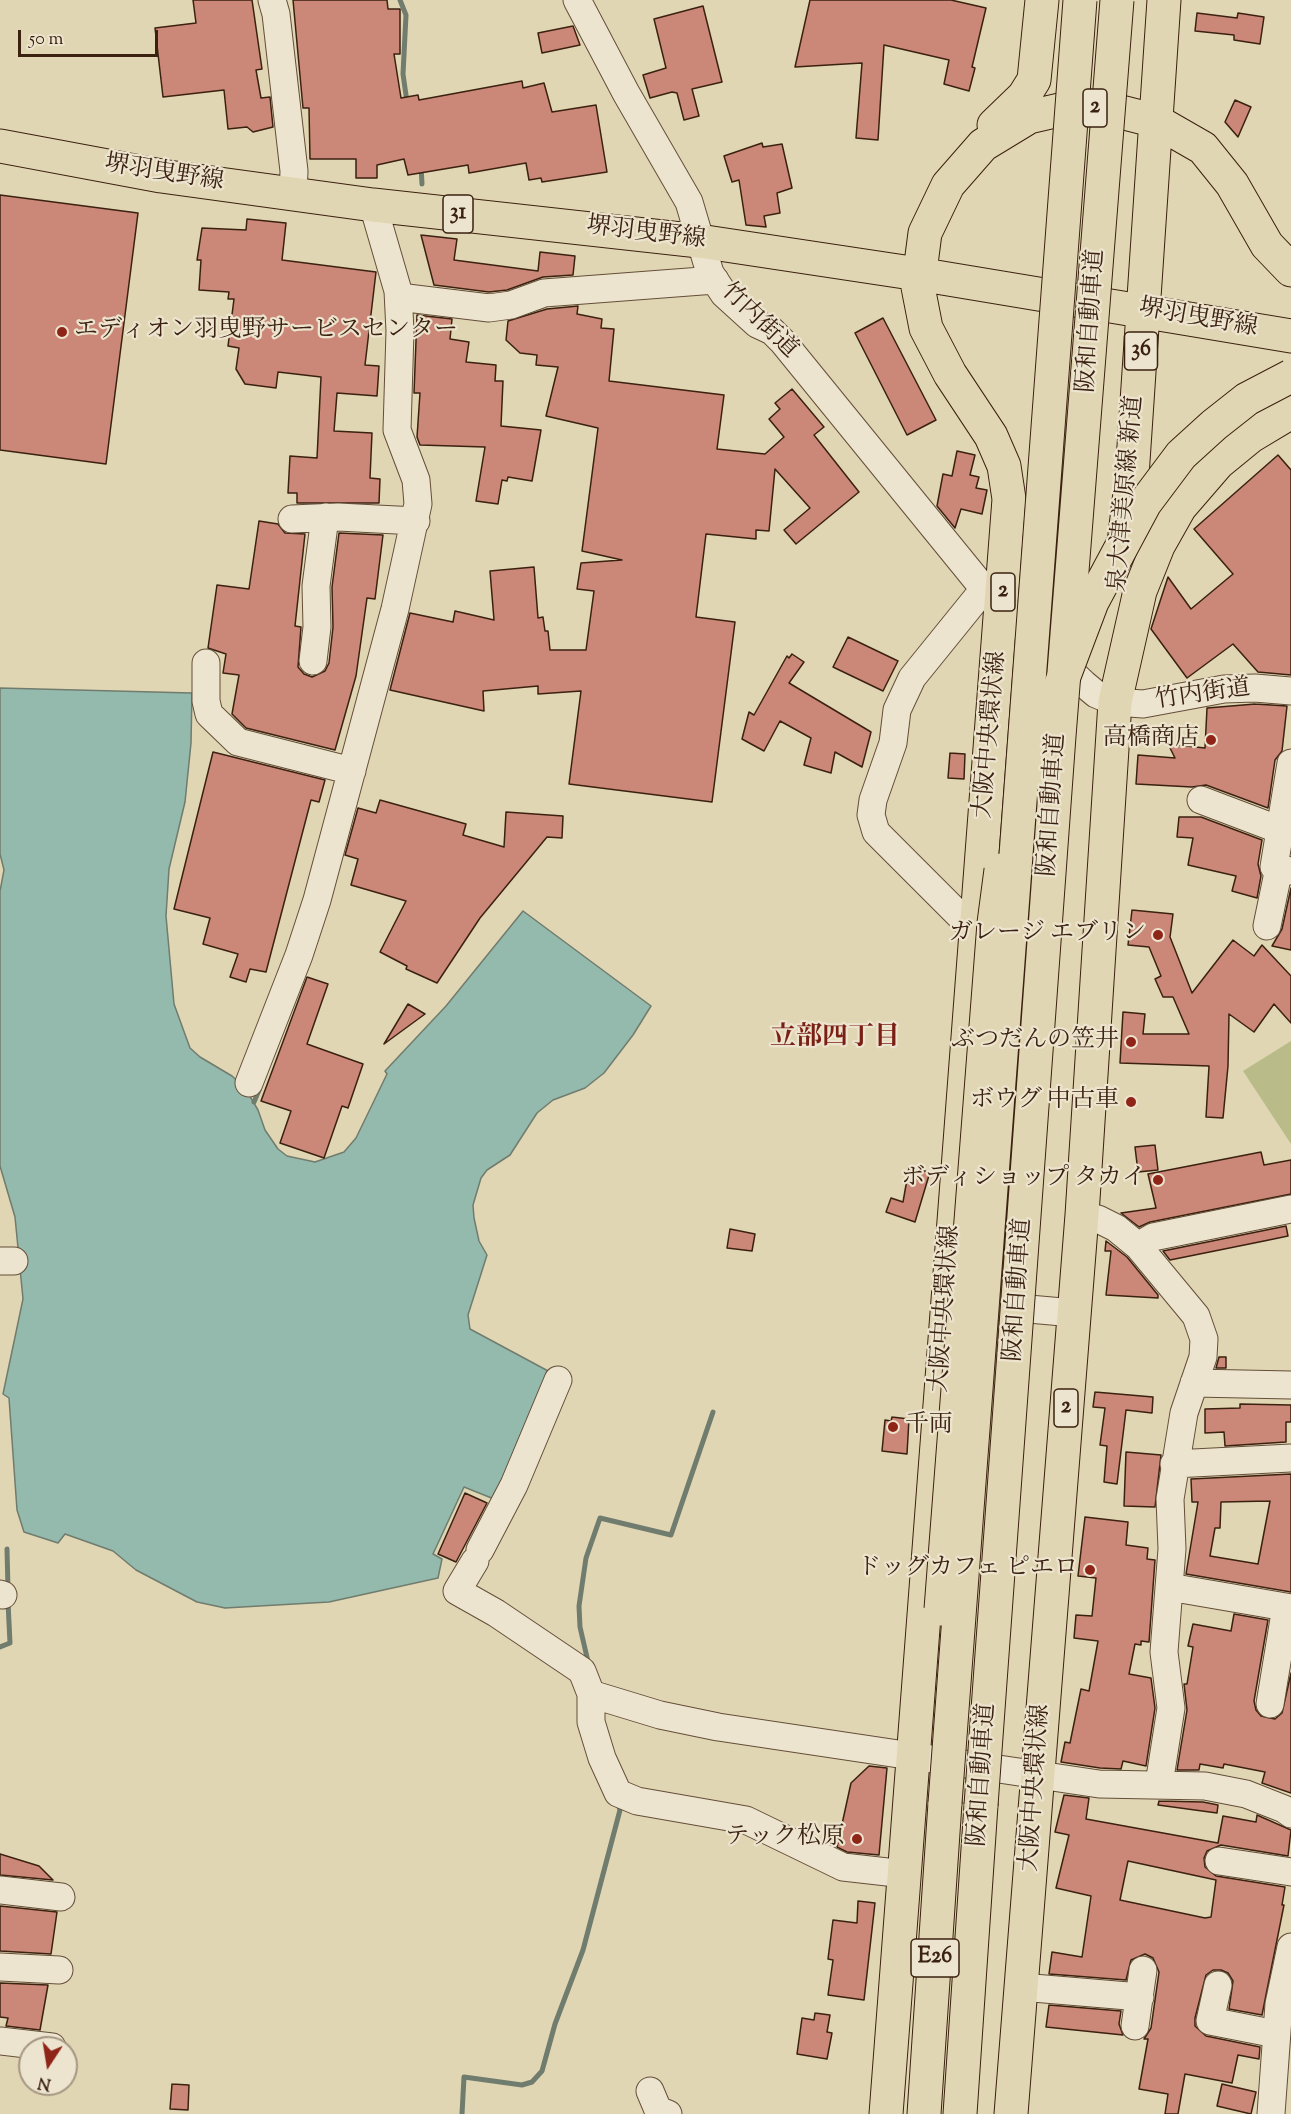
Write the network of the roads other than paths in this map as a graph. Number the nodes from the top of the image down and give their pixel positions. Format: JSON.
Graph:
{"nodes":[{"id":1,"x":272,"y":0,"type":"edge"},
{"id":2,"x":577,"y":0,"type":"edge"},
{"id":3,"x":1042,"y":0,"type":"edge"},
{"id":4,"x":1080,"y":0,"type":"edge"},
{"id":5,"x":1117,"y":0,"type":"edge"},
{"id":6,"x":1164,"y":0,"type":"edge"},
{"id":7,"x":1156,"y":121,"type":"junction"},
{"id":8,"x":0,"y":146,"type":"edge"},
{"id":9,"x":970,"y":158,"type":"junction"},
{"id":10,"x":293,"y":194,"type":"junction"},
{"id":11,"x":373,"y":205,"type":"junction"},
{"id":12,"x":699,"y":241,"type":"junction"},
{"id":13,"x":1291,"y":270,"type":"edge"},
{"id":14,"x":918,"y":274,"type":"junction"},
{"id":15,"x":715,"y":280,"type":"junction"},
{"id":16,"x":399,"y":297,"type":"junction"},
{"id":17,"x":1144,"y":310,"type":"junction"},
{"id":18,"x":1291,"y":336,"type":"edge"},
{"id":19,"x":1291,"y":376,"type":"edge"},
{"id":20,"x":1291,"y":412,"type":"edge"},
{"id":21,"x":325,"y":517,"type":"junction"},
{"id":22,"x":292,"y":519,"type":"dead end"},
{"id":23,"x":416,"y":521,"type":"junction"},
{"id":24,"x":993,"y":598,"type":"junction"},
{"id":25,"x":313,"y":662,"type":"dead end"},
{"id":26,"x":206,"y":663,"type":"dead end"},
{"id":27,"x":1291,"y":691,"type":"edge"},
{"id":28,"x":1115,"y":702,"type":"junction"},
{"id":29,"x":352,"y":771,"type":"junction"},
{"id":30,"x":1290,"y":778,"type":"edge"},
{"id":31,"x":1201,"y":800,"type":"dead end"},
{"id":32,"x":1280,"y":830,"type":"junction"},
{"id":33,"x":1285,"y":870,"type":"edge"},
{"id":34,"x":1268,"y":926,"type":"dead end"},
{"id":35,"x":975,"y":932,"type":"junction"},
{"id":36,"x":249,"y":1083,"type":"dead end"},
{"id":37,"x":1291,"y":1209,"type":"edge"},
{"id":38,"x":1082,"y":1215,"type":"junction"},
{"id":39,"x":1138,"y":1246,"type":"junction"},
{"id":40,"x":947,"y":1301,"type":"junction"},
{"id":41,"x":1074,"y":1313,"type":"junction"},
{"id":42,"x":558,"y":1380,"type":"dead end"},
{"id":43,"x":1194,"y":1383,"type":"junction"},
{"id":44,"x":1291,"y":1385,"type":"edge"},
{"id":45,"x":1291,"y":1458,"type":"edge"},
{"id":46,"x":1174,"y":1464,"type":"junction"},
{"id":47,"x":1169,"y":1587,"type":"junction"},
{"id":48,"x":1289,"y":1608,"type":"edge"},
{"id":49,"x":588,"y":1686,"type":"junction"},
{"id":50,"x":1270,"y":1704,"type":"dead end"},
{"id":51,"x":914,"y":1754,"type":"junction"},
{"id":52,"x":1038,"y":1773,"type":"junction"},
{"id":53,"x":1159,"y":1784,"type":"junction"},
{"id":54,"x":1291,"y":1814,"type":"edge"},
{"id":55,"x":1220,"y":1861,"type":"dead end"},
{"id":56,"x":1291,"y":1872,"type":"edge"},
{"id":57,"x":905,"y":1874,"type":"junction"},
{"id":58,"x":0,"y":1890,"type":"edge"},
{"id":59,"x":62,"y":1897,"type":"dead end"},
{"id":60,"x":1291,"y":1947,"type":"edge"},
{"id":61,"x":0,"y":1966,"type":"edge"},
{"id":62,"x":59,"y":1970,"type":"dead end"},
{"id":63,"x":1143,"y":1970,"type":"dead end"},
{"id":64,"x":1218,"y":1985,"type":"dead end"},
{"id":65,"x":1021,"y":1987,"type":"junction"},
{"id":66,"x":1140,"y":1997,"type":"junction"},
{"id":67,"x":1285,"y":2004,"type":"edge"},
{"id":68,"x":1136,"y":2026,"type":"dead end"},
{"id":69,"x":1276,"y":2034,"type":"junction"},
{"id":70,"x":0,"y":2041,"type":"edge"},
{"id":71,"x":18,"y":2043,"type":"edge"},
{"id":72,"x":650,"y":2091,"type":"dead end"},
{"id":73,"x":668,"y":2114,"type":"edge"},
{"id":74,"x":886,"y":2114,"type":"edge"},
{"id":75,"x":924,"y":2114,"type":"edge"},
{"id":76,"x":960,"y":2114,"type":"edge"},
{"id":77,"x":1011,"y":2114,"type":"edge"},
{"id":78,"x":1271,"y":2114,"type":"edge"}],
"edges":[{"from":1,"to":10,"type":"street"},
{"from":2,"to":12,"type":"street","name":"竹内街道"},
{"from":3,"to":9,"type":"main road"},
{"from":4,"to":75,"type":"main road","name":"阪和自動車道","number":"E26","bridge":true},
{"from":5,"to":76,"type":"main road","name":"阪和自動車道","number":"E26","bridge":true},
{"from":6,"to":7,"type":"main road","name":"泉大津美原線 新道","number":"36"},
{"from":7,"to":9,"type":"main road","name":"大阪中央環状線","number":"2"},
{"from":7,"to":13,"type":"main road","name":"大阪中央環状線","number":"2"},
{"from":7,"to":17,"type":"main road","name":"泉大津美原線 新道","number":"36"},
{"from":8,"to":10,"type":"main road","name":"堺羽曳野線","number":"31"},
{"from":9,"to":14,"type":"main road","name":"大阪中央環状線","number":"2"},
{"from":10,"to":11,"type":"main road","name":"堺羽曳野線","number":"31"},
{"from":11,"to":12,"type":"main road","name":"堺羽曳野線","number":"31"},
{"from":11,"to":16,"type":"street"},
{"from":12,"to":14,"type":"main road","name":"堺羽曳野線","number":"31"},
{"from":12,"to":15,"type":"street","name":"竹内街道"},
{"from":14,"to":17,"type":"main road","name":"堺羽曳野線"},
{"from":14,"to":24,"type":"main road","name":"大阪中央環状線","number":"2"},
{"from":15,"to":16,"type":"street"},
{"from":15,"to":24,"type":"street","name":"竹内街道"},
{"from":16,"to":23,"type":"street"},
{"from":17,"to":18,"type":"main road","name":"堺羽曳野線"},
{"from":17,"to":28,"type":"main road","name":"泉大津美原線 新道","number":"36"},
{"from":19,"to":51,"type":"main road","name":"大阪中央環状線","number":"2","bridge":true},
{"from":20,"to":28,"type":"main road","name":"大阪中央環状線","number":"2"},
{"from":21,"to":22,"type":"street"},
{"from":21,"to":23,"type":"street"},
{"from":21,"to":25,"type":"street"},
{"from":23,"to":29,"type":"street"},
{"from":24,"to":28,"type":"street","name":"竹内街道"},
{"from":24,"to":35,"type":"main road","name":"大阪中央環状線","number":"2"},
{"from":24,"to":35,"type":"street"},
{"from":26,"to":29,"type":"street"},
{"from":27,"to":28,"type":"street","name":"竹内街道"},
{"from":28,"to":38,"type":"main road","name":"大阪中央環状線","number":"2"},
{"from":29,"to":36,"type":"street"},
{"from":30,"to":32,"type":"street"},
{"from":31,"to":32,"type":"street"},
{"from":32,"to":33,"type":"street"},
{"from":33,"to":34,"type":"street"},
{"from":35,"to":40,"type":"main road","name":"大阪中央環状線","number":"2"},
{"from":37,"to":39,"type":"street"},
{"from":38,"to":39,"type":"street"},
{"from":38,"to":41,"type":"main road","name":"大阪中央環状線","number":"2"},
{"from":39,"to":43,"type":"street"},
{"from":40,"to":41,"type":"street"},
{"from":40,"to":51,"type":"main road","name":"大阪中央環状線","number":"2"},
{"from":41,"to":52,"type":"main road","name":"大阪中央環状線","number":"2"},
{"from":42,"to":49,"type":"street"},
{"from":43,"to":44,"type":"street"},
{"from":43,"to":46,"type":"street"},
{"from":45,"to":46,"type":"street"},
{"from":46,"to":47,"type":"street"},
{"from":47,"to":48,"type":"street"},
{"from":47,"to":53,"type":"street"},
{"from":48,"to":50,"type":"street"},
{"from":49,"to":51,"type":"street"},
{"from":49,"to":57,"type":"street"},
{"from":51,"to":52,"type":"street"},
{"from":51,"to":57,"type":"main road","name":"大阪中央環状線","number":"2"},
{"from":52,"to":53,"type":"street"},
{"from":52,"to":65,"type":"main road","name":"大阪中央環状線","number":"2"},
{"from":53,"to":54,"type":"street"},
{"from":55,"to":56,"type":"street"},
{"from":57,"to":74,"type":"main road","name":"大阪中央環状線","number":"2"},
{"from":58,"to":59,"type":"street"},
{"from":60,"to":67,"type":"street"},
{"from":61,"to":62,"type":"street"},
{"from":63,"to":66,"type":"street"},
{"from":64,"to":69,"type":"street"},
{"from":65,"to":66,"type":"street"},
{"from":65,"to":77,"type":"main road","name":"大阪中央環状線","number":"2"},
{"from":66,"to":68,"type":"street"},
{"from":67,"to":69,"type":"street"},
{"from":69,"to":78,"type":"street"},
{"from":70,"to":71,"type":"street"},
{"from":72,"to":73,"type":"street"}]}
